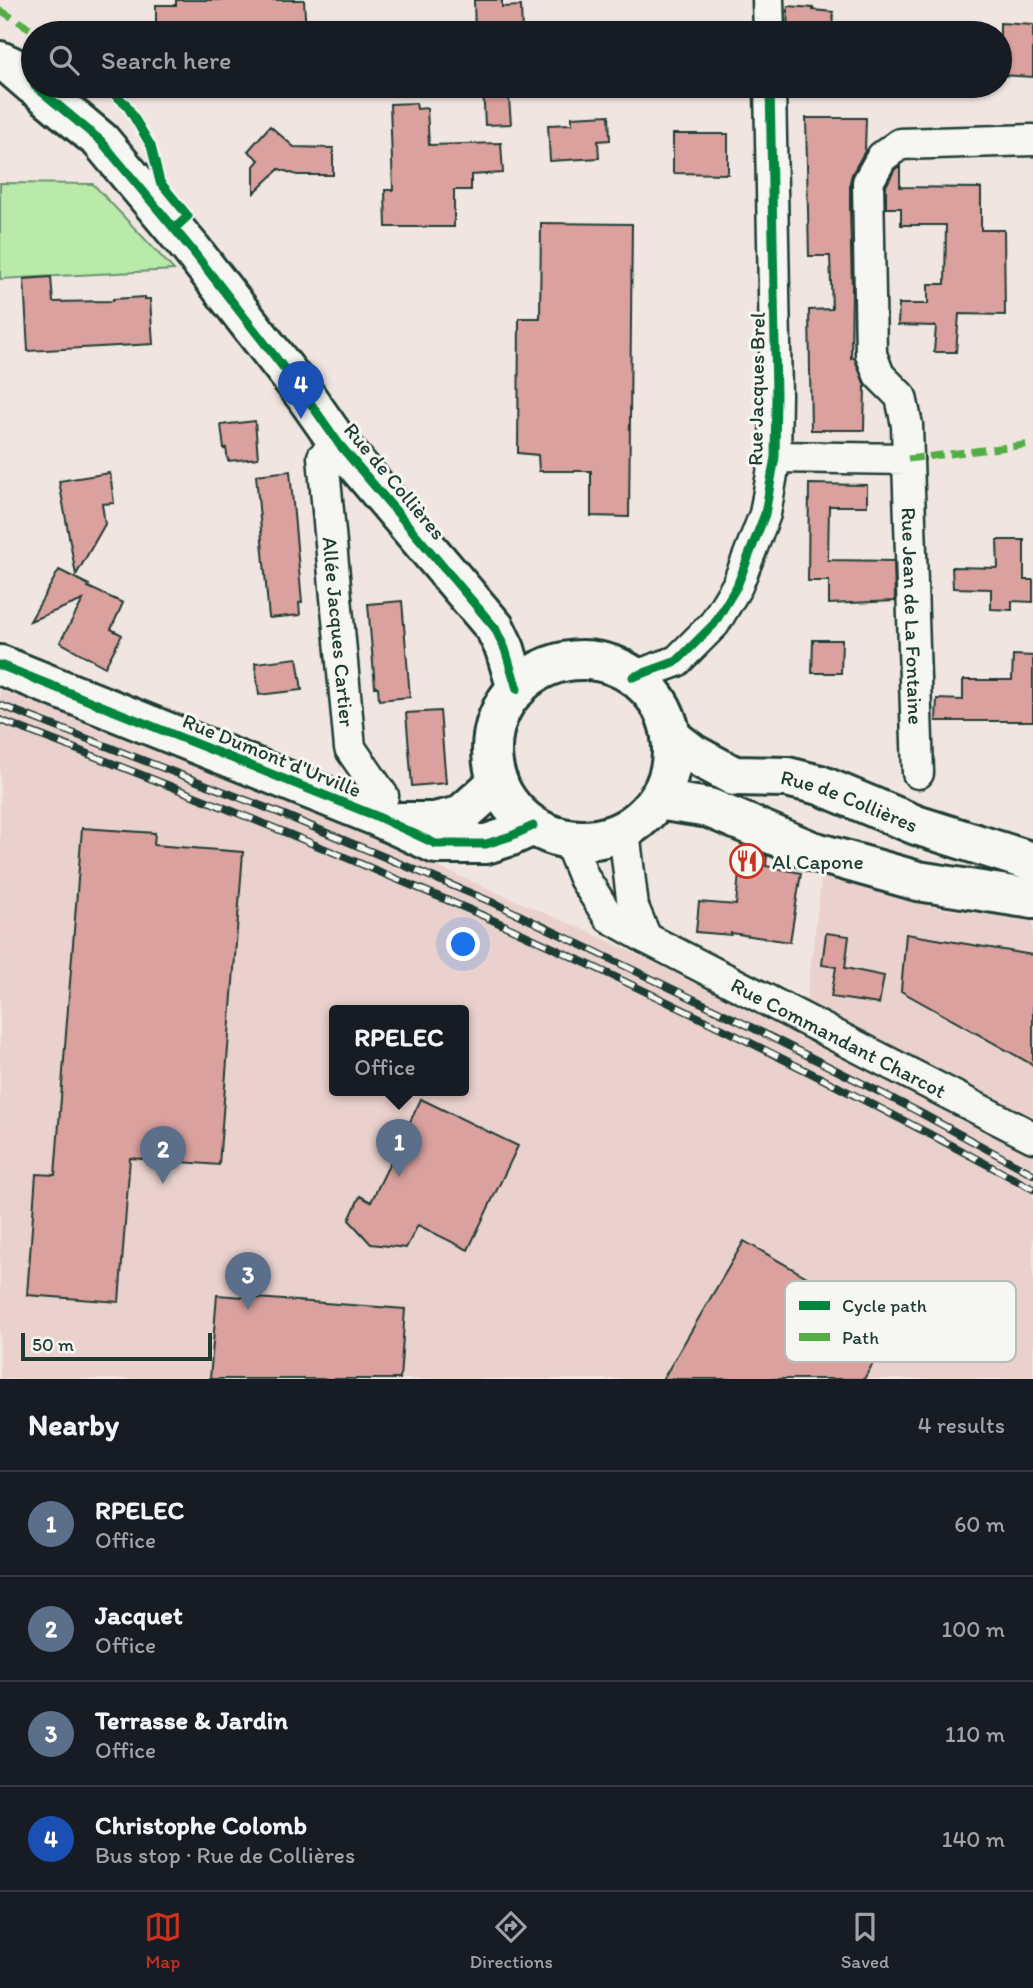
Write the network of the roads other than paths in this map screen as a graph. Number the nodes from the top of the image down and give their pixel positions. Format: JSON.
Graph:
{"nodes":[{"id":1,"x":768,"y":0,"type":"edge"},
{"id":2,"x":769,"y":21,"type":"edge"},
{"id":3,"x":0,"y":61,"type":"edge"},
{"id":4,"x":21,"y":74,"type":"edge"},
{"id":5,"x":50,"y":98,"type":"edge"},
{"id":6,"x":770,"y":98,"type":"edge"},
{"id":7,"x":1033,"y":140,"type":"edge"},
{"id":8,"x":340,"y":444,"type":"junction"},
{"id":9,"x":775,"y":457,"type":"junction"},
{"id":10,"x":908,"y":459,"type":"junction"},
{"id":11,"x":0,"y":665,"type":"edge"},
{"id":12,"x":634,"y":677,"type":"junction"},
{"id":13,"x":517,"y":689,"type":"junction"},
{"id":14,"x":671,"y":737,"type":"junction"},
{"id":15,"x":918,"y":773,"type":"dead end"},
{"id":16,"x":498,"y":782,"type":"junction"},
{"id":17,"x":657,"y":800,"type":"junction"},
{"id":18,"x":382,"y":819,"type":"junction"},
{"id":19,"x":624,"y":831,"type":"junction"},
{"id":20,"x":551,"y":832,"type":"junction"},
{"id":21,"x":1033,"y":862,"type":"edge"},
{"id":22,"x":1033,"y":899,"type":"edge"},
{"id":23,"x":646,"y":938,"type":"junction"},
{"id":24,"x":1033,"y":1137,"type":"edge"}],
"edges":[{"from":1,"to":2,"type":"street"},
{"from":3,"to":4,"type":"main road","name":"Rue de Collières"},
{"from":5,"to":8,"type":"main road","name":"Rue de Collières"},
{"from":6,"to":9,"type":"street","name":"Rue Jacques Brel"},
{"from":7,"to":10,"type":"street","name":"Rue Jean de La Fontaine"},
{"from":8,"to":13,"type":"main road","name":"Rue de Collières"},
{"from":8,"to":18,"type":"street","name":"Allée Jacques Cartier"},
{"from":9,"to":10,"type":"street"},
{"from":9,"to":12,"type":"street","name":"Rue Jacques Brel"},
{"from":10,"to":15,"type":"street","name":"Rue Jean de La Fontaine"},
{"from":11,"to":18,"type":"main road","name":"Rue Dumont d'Urville"},
{"from":12,"to":13,"type":"main road"},
{"from":12,"to":14,"type":"main road"},
{"from":13,"to":16,"type":"main road"},
{"from":14,"to":17,"type":"main road"},
{"from":14,"to":21,"type":"main road","name":"Rue de Collières"},
{"from":16,"to":18,"type":"main road","name":"Rue Dumont d'Urville"},
{"from":16,"to":20,"type":"main road"},
{"from":17,"to":19,"type":"main road"},
{"from":17,"to":22,"type":"main road"},
{"from":18,"to":20,"type":"main road","name":"Rue Dumont d'Urville"},
{"from":19,"to":20,"type":"main road"},
{"from":19,"to":23,"type":"street"},
{"from":20,"to":23,"type":"street","name":"Rue Commandant Charcot"},
{"from":23,"to":24,"type":"street","name":"Rue Commandant Charcot"}]}
